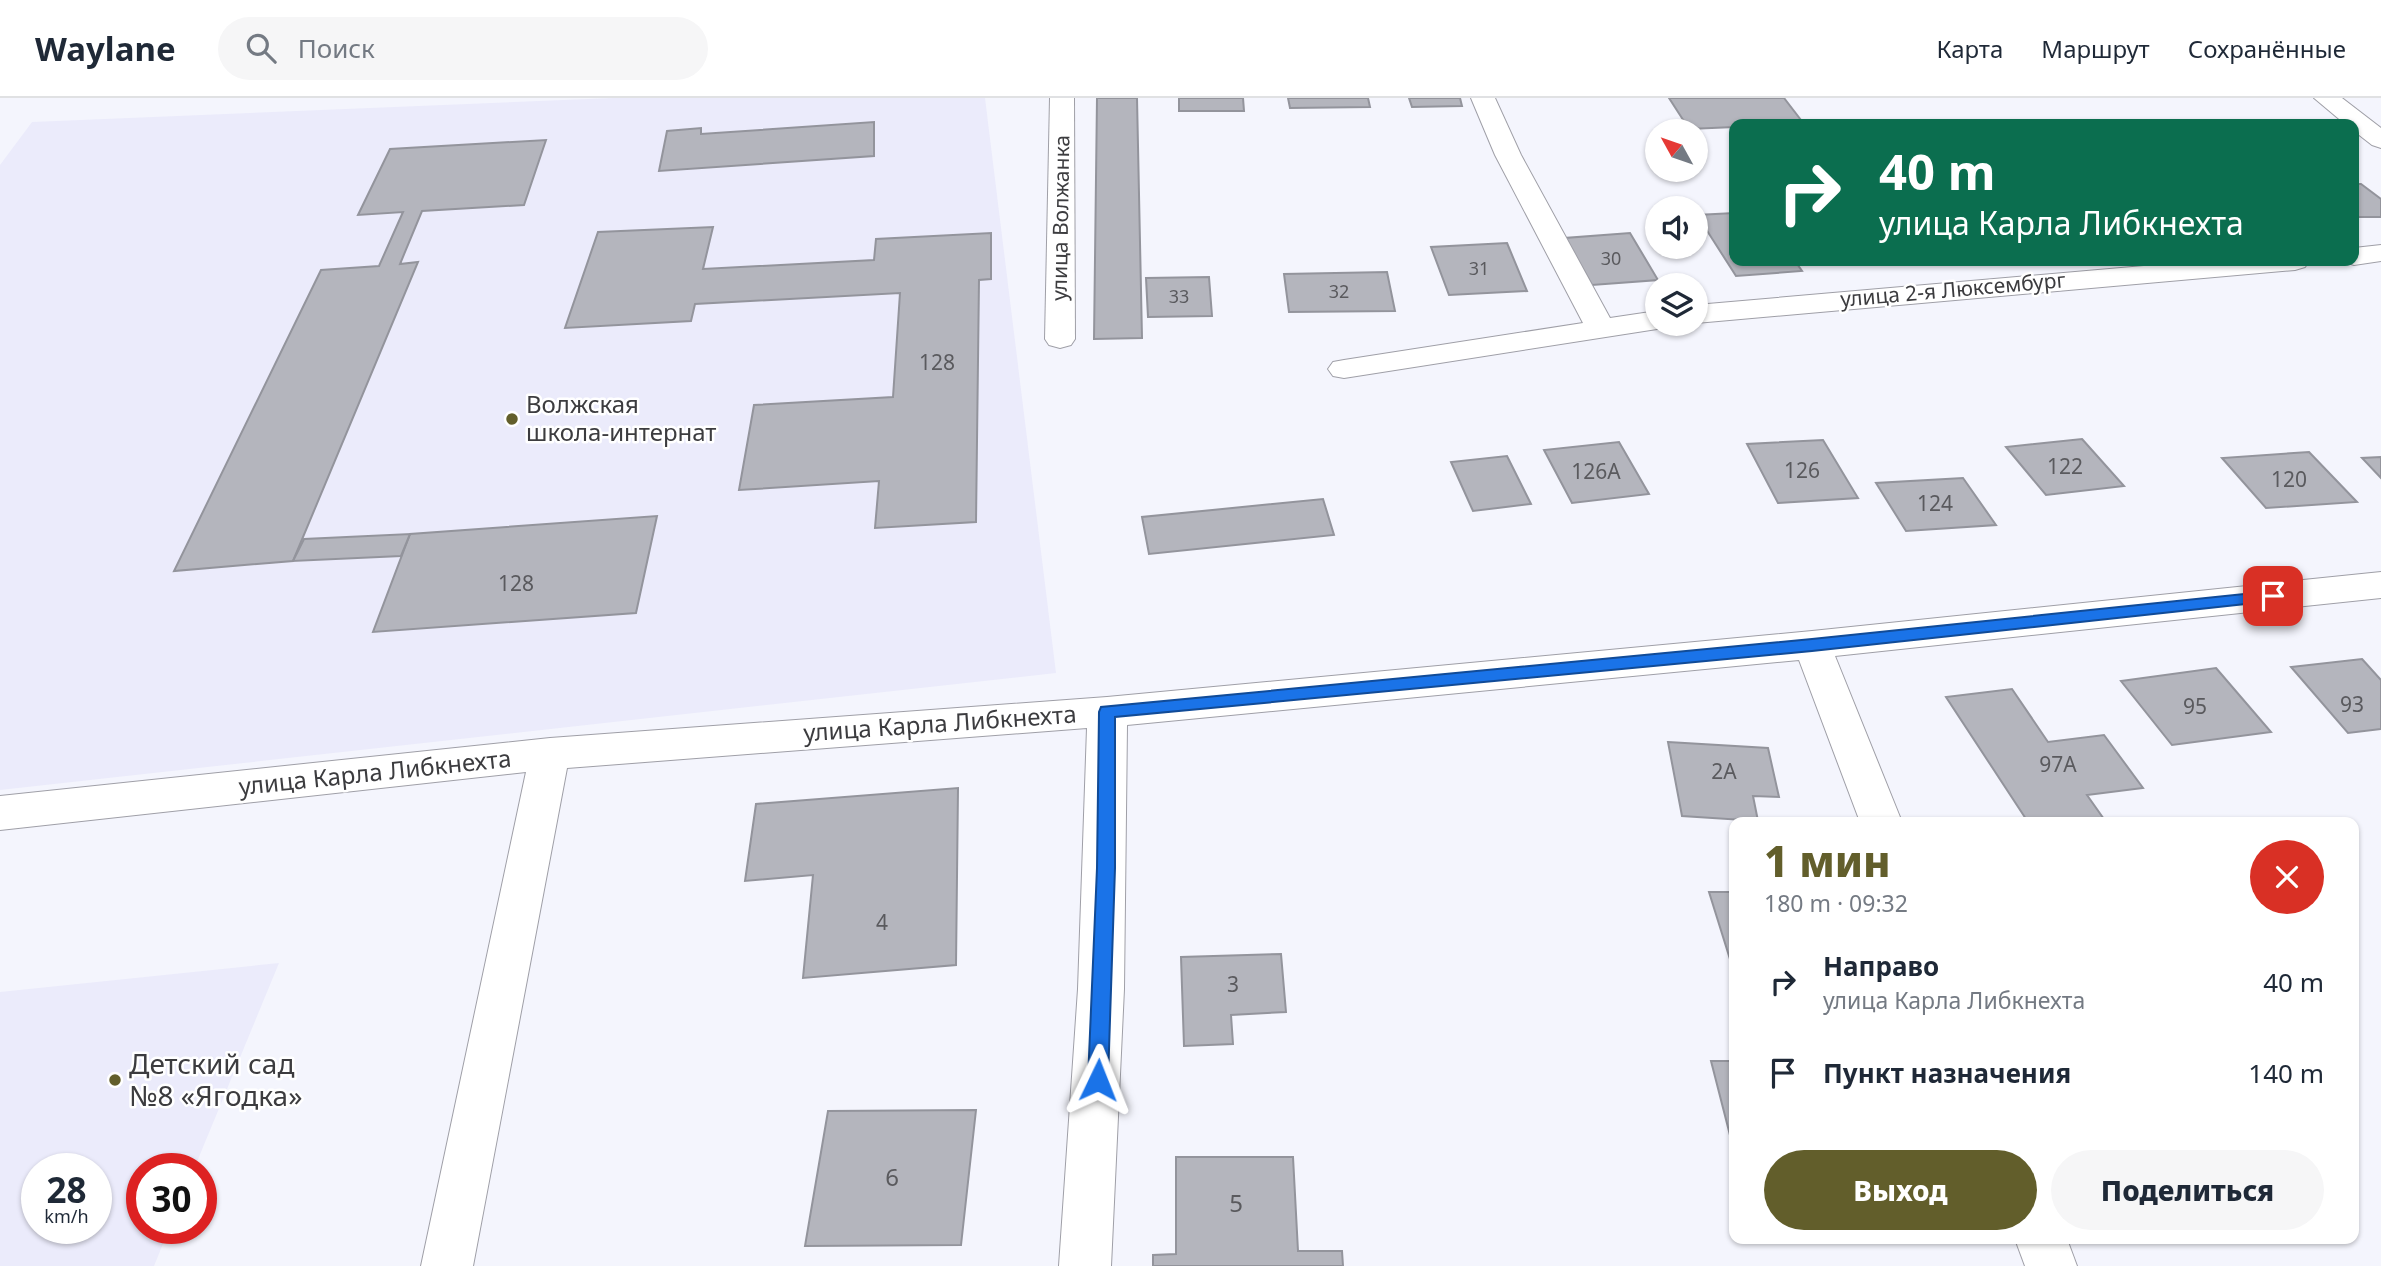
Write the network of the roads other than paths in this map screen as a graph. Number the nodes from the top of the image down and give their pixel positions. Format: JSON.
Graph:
{"nodes":[{"id":1,"x":1062,"y":98,"type":"edge"},
{"id":2,"x":1483,"y":98,"type":"edge"},
{"id":3,"x":2326,"y":98,"type":"edge"},
{"id":4,"x":2354,"y":119,"type":"edge"},
{"id":5,"x":2359,"y":123,"type":"edge"},
{"id":6,"x":2381,"y":140,"type":"edge"},
{"id":7,"x":2381,"y":253,"type":"edge"},
{"id":8,"x":2359,"y":255,"type":"edge"},
{"id":9,"x":2238,"y":266,"type":"edge"},
{"id":10,"x":1708,"y":313,"type":"edge"},
{"id":11,"x":1645,"y":322,"type":"edge"},
{"id":12,"x":1601,"y":329,"type":"junction"},
{"id":13,"x":1060,"y":339,"type":"dead end"},
{"id":14,"x":1344,"y":369,"type":"dead end"},
{"id":15,"x":2381,"y":585,"type":"edge"},
{"id":16,"x":1812,"y":645,"type":"junction"},
{"id":17,"x":1107,"y":712,"type":"junction"},
{"id":18,"x":550,"y":754,"type":"junction"},
{"id":19,"x":0,"y":813,"type":"edge"},
{"id":20,"x":1879,"y":817,"type":"edge"},
{"id":21,"x":2043,"y":1244,"type":"edge"},
{"id":22,"x":447,"y":1266,"type":"edge"},
{"id":23,"x":1085,"y":1266,"type":"edge"},
{"id":24,"x":2051,"y":1266,"type":"edge"}],
"edges":[{"from":1,"to":13,"type":"street","name":"улица Волжанка"},
{"from":2,"to":12,"type":"street"},
{"from":3,"to":4,"type":"street"},
{"from":5,"to":6,"type":"street"},
{"from":7,"to":8,"type":"street"},
{"from":9,"to":10,"type":"street","name":"улица 2-я Люксембург"},
{"from":11,"to":12,"type":"street"},
{"from":12,"to":14,"type":"street"},
{"from":15,"to":16,"type":"street","name":"улица Карла Либкнехта"},
{"from":16,"to":17,"type":"street","name":"улица Карла Либкнехта"},
{"from":16,"to":20,"type":"street"},
{"from":17,"to":18,"type":"street","name":"улица Карла Либкнехта"},
{"from":17,"to":23,"type":"street"},
{"from":18,"to":19,"type":"street","name":"улица Карла Либкнехта"},
{"from":18,"to":22,"type":"street"},
{"from":21,"to":24,"type":"street"}]}
